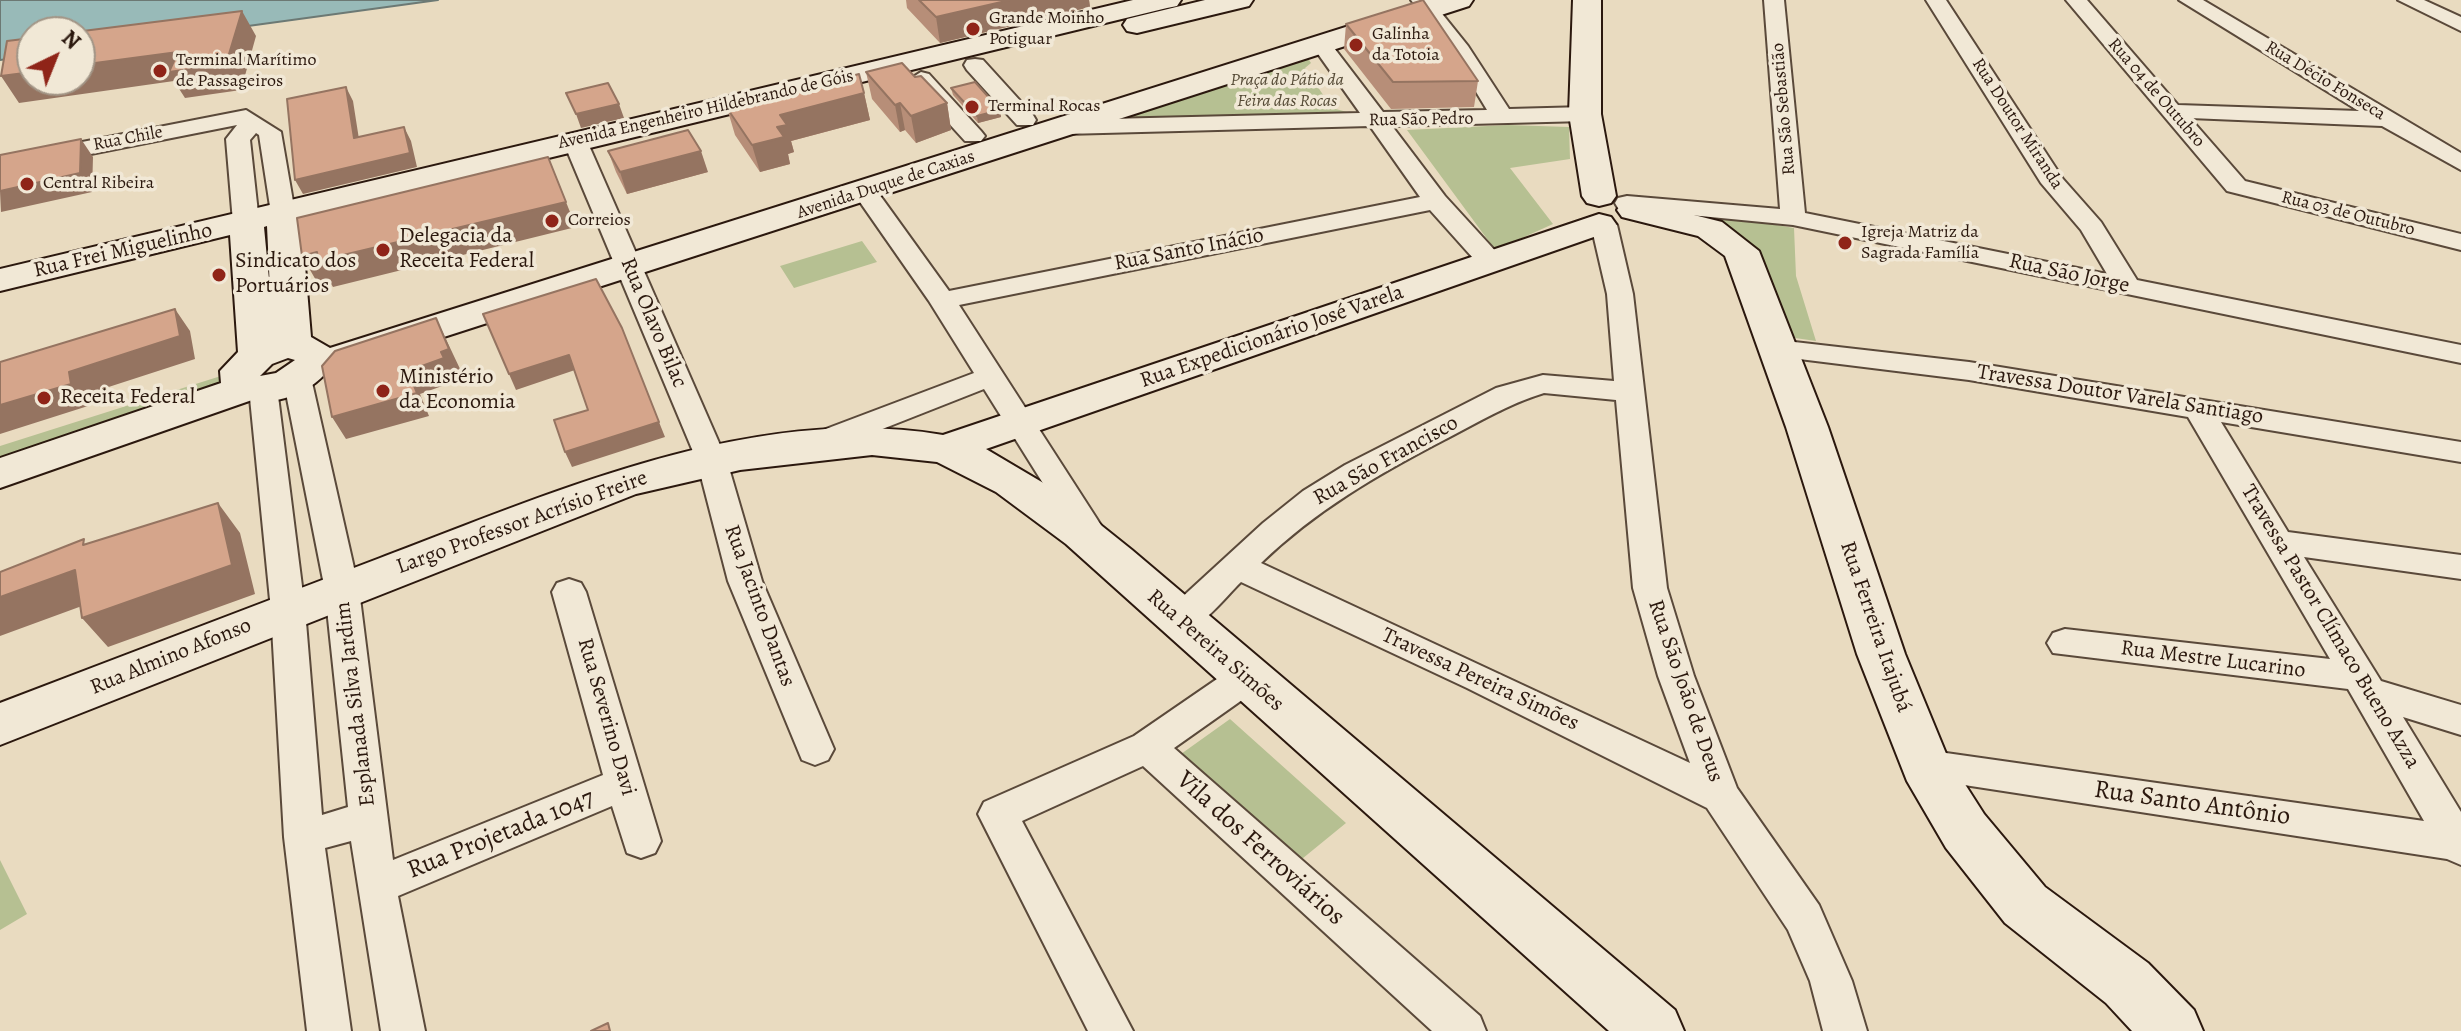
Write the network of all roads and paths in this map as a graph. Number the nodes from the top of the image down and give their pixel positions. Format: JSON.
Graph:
{"nodes":[{"id":1,"x":1239,"y":0,"type":"edge"},
{"id":2,"x":1587,"y":0,"type":"edge"},
{"id":3,"x":1774,"y":0,"type":"edge"},
{"id":4,"x":1936,"y":0,"type":"edge"},
{"id":5,"x":2076,"y":0,"type":"edge"},
{"id":6,"x":2189,"y":0,"type":"edge"},
{"id":7,"x":2408,"y":0,"type":"edge"},
{"id":8,"x":1429,"y":2,"type":"edge"},
{"id":9,"x":1167,"y":6,"type":"edge"},
{"id":10,"x":2461,"y":25,"type":"edge"},
{"id":11,"x":1321,"y":44,"type":"junction"},
{"id":12,"x":960,"y":62,"type":"junction"},
{"id":13,"x":921,"y":79,"type":"junction"},
{"id":14,"x":845,"y":88,"type":"junction"},
{"id":15,"x":2170,"y":111,"type":"junction"},
{"id":16,"x":1585,"y":114,"type":"junction"},
{"id":17,"x":1503,"y":118,"type":"junction"},
{"id":18,"x":2389,"y":119,"type":"junction"},
{"id":19,"x":1025,"y":120,"type":"junction"},
{"id":20,"x":1381,"y":120,"type":"junction"},
{"id":21,"x":252,"y":123,"type":"junction"},
{"id":22,"x":1065,"y":127,"type":"junction"},
{"id":23,"x":973,"y":136,"type":"junction"},
{"id":24,"x":579,"y":152,"type":"junction"},
{"id":25,"x":2461,"y":163,"type":"edge"},
{"id":26,"x":0,"y":165,"type":"edge"},
{"id":27,"x":2236,"y":186,"type":"joint"},
{"id":28,"x":865,"y":192,"type":"junction"},
{"id":29,"x":1436,"y":201,"type":"junction"},
{"id":30,"x":1613,"y":212,"type":"junction"},
{"id":31,"x":1793,"y":218,"type":"junction"},
{"id":32,"x":284,"y":223,"type":"junction"},
{"id":33,"x":247,"y":232,"type":"junction"},
{"id":34,"x":2461,"y":242,"type":"edge"},
{"id":35,"x":624,"y":256,"type":"junction"},
{"id":36,"x":1490,"y":261,"type":"junction"},
{"id":37,"x":0,"y":280,"type":"edge"},
{"id":38,"x":2127,"y":286,"type":"junction"},
{"id":39,"x":942,"y":300,"type":"junction"},
{"id":40,"x":1777,"y":349,"type":"junction"},
{"id":41,"x":2461,"y":354,"type":"edge"},
{"id":42,"x":277,"y":366,"type":"junction"},
{"id":43,"x":989,"y":377,"type":"junction"},
{"id":44,"x":1628,"y":392,"type":"junction"},
{"id":45,"x":2197,"y":407,"type":"junction"},
{"id":46,"x":1019,"y":426,"type":"junction"},
{"id":47,"x":0,"y":441,"type":"edge"},
{"id":48,"x":807,"y":447,"type":"junction"},
{"id":49,"x":944,"y":449,"type":"junction"},
{"id":50,"x":2461,"y":452,"type":"edge"},
{"id":51,"x":712,"y":461,"type":"junction"},
{"id":52,"x":0,"y":473,"type":"edge"},
{"id":53,"x":2279,"y":542,"type":"junction"},
{"id":54,"x":1102,"y":552,"type":"junction"},
{"id":55,"x":1237,"y":566,"type":"junction"},
{"id":56,"x":2461,"y":567,"type":"edge"},
{"id":57,"x":342,"y":590,"type":"junction"},
{"id":58,"x":569,"y":592,"type":"dead end"},
{"id":59,"x":288,"y":610,"type":"junction"},
{"id":60,"x":1179,"y":620,"type":"junction"},
{"id":61,"x":2065,"y":643,"type":"dead end"},
{"id":62,"x":1246,"y":678,"type":"junction"},
{"id":63,"x":2366,"y":685,"type":"junction"},
{"id":64,"x":2461,"y":720,"type":"edge"},
{"id":65,"x":0,"y":724,"type":"edge"},
{"id":66,"x":1147,"y":747,"type":"junction"},
{"id":67,"x":815,"y":749,"type":"dead end"},
{"id":68,"x":1925,"y":766,"type":"junction"},
{"id":69,"x":626,"y":783,"type":"junction"},
{"id":70,"x":1721,"y":796,"type":"junction"},
{"id":71,"x":370,"y":818,"type":"junction"},
{"id":72,"x":304,"y":837,"type":"junction"},
{"id":73,"x":641,"y":841,"type":"dead end"},
{"id":74,"x":2460,"y":845,"type":"edge"},
{"id":75,"x":376,"y":886,"type":"junction"},
{"id":76,"x":321,"y":1026,"type":"edge"},
{"id":77,"x":403,"y":1031,"type":"edge"},
{"id":78,"x":1111,"y":1031,"type":"edge"},
{"id":79,"x":1464,"y":1031,"type":"edge"},
{"id":80,"x":1654,"y":1031,"type":"edge"},
{"id":81,"x":1845,"y":1031,"type":"edge"},
{"id":82,"x":2173,"y":1031,"type":"edge"}],
"edges":[{"from":1,"to":9,"type":"street","name":"Avenida Engenheiro Hildebrando de Góis"},
{"from":2,"to":16,"type":"street","name":"Rua São João de Deus"},
{"from":3,"to":31,"type":"street","name":"Rua São Sebastião"},
{"from":4,"to":38,"type":"street","name":"Rua Doutor Miranda"},
{"from":5,"to":15,"type":"street","name":"Rua 04 de Outubro"},
{"from":6,"to":18,"type":"street","name":"Rua Décio Fonseca"},
{"from":7,"to":10,"type":"street"},
{"from":8,"to":11,"type":"street","name":"Avenida Duque de Caxias"},
{"from":8,"to":17,"type":"street"},
{"from":8,"to":19,"type":"street","name":"Avenida Duque de Caxias"},
{"from":9,"to":12,"type":"street","name":"Avenida Engenheiro Hildebrando de Góis"},
{"from":11,"to":20,"type":"street"},
{"from":11,"to":22,"type":"street","name":"Avenida Duque de Caxias"},
{"from":12,"to":13,"type":"street","name":"Avenida Engenheiro Hildebrando de Góis"},
{"from":12,"to":14,"type":"street","name":"Avenida Engenheiro Hildebrando de Góis"},
{"from":12,"to":19,"type":"street"},
{"from":13,"to":14,"type":"street","name":"Avenida Engenheiro Hildebrando de Góis"},
{"from":13,"to":23,"type":"street"},
{"from":14,"to":24,"type":"street","name":"Avenida Engenheiro Hildebrando de Góis"},
{"from":15,"to":18,"type":"street"},
{"from":15,"to":27,"type":"street","name":"Rua 04 de Outubro"},
{"from":16,"to":17,"type":"street","name":"Rua São Pedro"},
{"from":16,"to":30,"type":"street","name":"Rua São João de Deus"},
{"from":17,"to":20,"type":"street","name":"Rua São Pedro"},
{"from":18,"to":25,"type":"street","name":"Rua Décio Fonseca"},
{"from":19,"to":23,"type":"street","name":"Avenida Duque de Caxias"},
{"from":20,"to":22,"type":"street","name":"Rua São Pedro"},
{"from":20,"to":29,"type":"street"},
{"from":21,"to":26,"type":"street","name":"Rua Chile"},
{"from":21,"to":32,"type":"street","name":"Esplanada Silva Jardim"},
{"from":21,"to":33,"type":"street","name":"Esplanada Silva Jardim"},
{"from":22,"to":28,"type":"street","name":"Avenida Duque de Caxias"},
{"from":23,"to":35,"type":"street","name":"Avenida Duque de Caxias"},
{"from":24,"to":32,"type":"street","name":"Avenida Engenheiro Hildebrando de Góis"},
{"from":24,"to":35,"type":"street","name":"Rua Olavo Bilac"},
{"from":27,"to":34,"type":"street","name":"Rua 03 de Outubro"},
{"from":28,"to":35,"type":"street","name":"Avenida Duque de Caxias"},
{"from":28,"to":39,"type":"street","name":"Rua Pereira Simões"},
{"from":29,"to":36,"type":"street"},
{"from":29,"to":39,"type":"street","name":"Rua Santo Inácio"},
{"from":30,"to":31,"type":"street","name":"Rua São Jorge"},
{"from":30,"to":36,"type":"street","name":"Rua Expedicionário José Varela"},
{"from":30,"to":40,"type":"street","name":"Rua Ferreira Itajubá"},
{"from":30,"to":44,"type":"street","name":"Rua São João de Deus"},
{"from":31,"to":38,"type":"street","name":"Rua São Jorge"},
{"from":32,"to":33,"type":"street","name":"Avenida Engenheiro Hildebrando de Góis"},
{"from":32,"to":42,"type":"street","name":"Esplanada Silva Jardim"},
{"from":33,"to":37,"type":"street","name":"Rua Frei Miguelinho"},
{"from":33,"to":42,"type":"street","name":"Esplanada Silva Jardim"},
{"from":35,"to":42,"type":"street","name":"Avenida Duque de Caxias"},
{"from":35,"to":51,"type":"street","name":"Rua Olavo Bilac"},
{"from":36,"to":46,"type":"street","name":"Rua Expedicionário José Varela"},
{"from":38,"to":41,"type":"street","name":"Rua São Jorge"},
{"from":39,"to":43,"type":"street","name":"Rua Pereira Simões"},
{"from":40,"to":45,"type":"street","name":"Travessa Doutor Varela Santiago"},
{"from":40,"to":68,"type":"street","name":"Rua Ferreira Itajubá"},
{"from":42,"to":47,"type":"street","name":"Avenida Duque de Caxias"},
{"from":42,"to":52,"type":"street","name":"Avenida Duque de Caxias"},
{"from":42,"to":57,"type":"street","name":"Esplanada Silva Jardim"},
{"from":42,"to":59,"type":"street","name":"Esplanada Silva Jardim"},
{"from":43,"to":46,"type":"street","name":"Rua Pereira Simões"},
{"from":43,"to":48,"type":"street"},
{"from":44,"to":55,"type":"street","name":"Rua São Francisco"},
{"from":44,"to":70,"type":"street","name":"Rua São João de Deus"},
{"from":45,"to":50,"type":"street","name":"Travessa Doutor Varela Santiago"},
{"from":45,"to":53,"type":"street","name":"Travessa Pastor Clímaco Bueno Azza"},
{"from":46,"to":49,"type":"street","name":"Rua Expedicionário José Varela"},
{"from":46,"to":54,"type":"street","name":"Rua Pereira Simões"},
{"from":48,"to":49,"type":"street","name":"Largo Professor Acrísio Freire"},
{"from":48,"to":51,"type":"street","name":"Largo Professor Acrísio Freire"},
{"from":49,"to":54,"type":"street","name":"Largo Professor Acrísio Freire"},
{"from":51,"to":57,"type":"street","name":"Largo Professor Acrísio Freire"},
{"from":51,"to":67,"type":"street","name":"Rua Jacinto Dantas"},
{"from":53,"to":56,"type":"street"},
{"from":53,"to":63,"type":"street","name":"Travessa Pastor Clímaco Bueno Azza"},
{"from":54,"to":60,"type":"street","name":"Rua Pereira Simões"},
{"from":55,"to":60,"type":"street","name":"Rua São Francisco"},
{"from":55,"to":70,"type":"street","name":"Travessa Pereira Simões"},
{"from":57,"to":59,"type":"street","name":"Rua Almino Afonso"},
{"from":57,"to":71,"type":"street","name":"Esplanada Silva Jardim"},
{"from":58,"to":69,"type":"street","name":"Rua Severino Davi"},
{"from":59,"to":65,"type":"street","name":"Rua Almino Afonso"},
{"from":59,"to":72,"type":"street","name":"Esplanada Silva Jardim"},
{"from":60,"to":62,"type":"street","name":"Rua Pereira Simões"},
{"from":61,"to":63,"type":"street","name":"Rua Mestre Lucarino"},
{"from":62,"to":66,"type":"street"},
{"from":62,"to":80,"type":"street","name":"Rua Pereira Simões"},
{"from":63,"to":64,"type":"street","name":"Rua Mestre Lucarino"},
{"from":63,"to":74,"type":"street","name":"Travessa Pastor Clímaco Bueno Azza"},
{"from":66,"to":78,"type":"street"},
{"from":66,"to":79,"type":"street","name":"Vila dos Ferroviários"},
{"from":68,"to":74,"type":"street","name":"Rua Santo Antônio"},
{"from":68,"to":82,"type":"street","name":"Rua Ferreira Itajubá"},
{"from":69,"to":73,"type":"street","name":"Rua Severino Davi"},
{"from":69,"to":75,"type":"street","name":"Rua Projetada 1047"},
{"from":70,"to":81,"type":"street","name":"Rua São João de Deus"},
{"from":71,"to":72,"type":"street"},
{"from":71,"to":75,"type":"street","name":"Esplanada Silva Jardim"},
{"from":72,"to":76,"type":"street","name":"Esplanada Silva Jardim"},
{"from":75,"to":77,"type":"street","name":"Esplanada Silva Jardim"}]}
